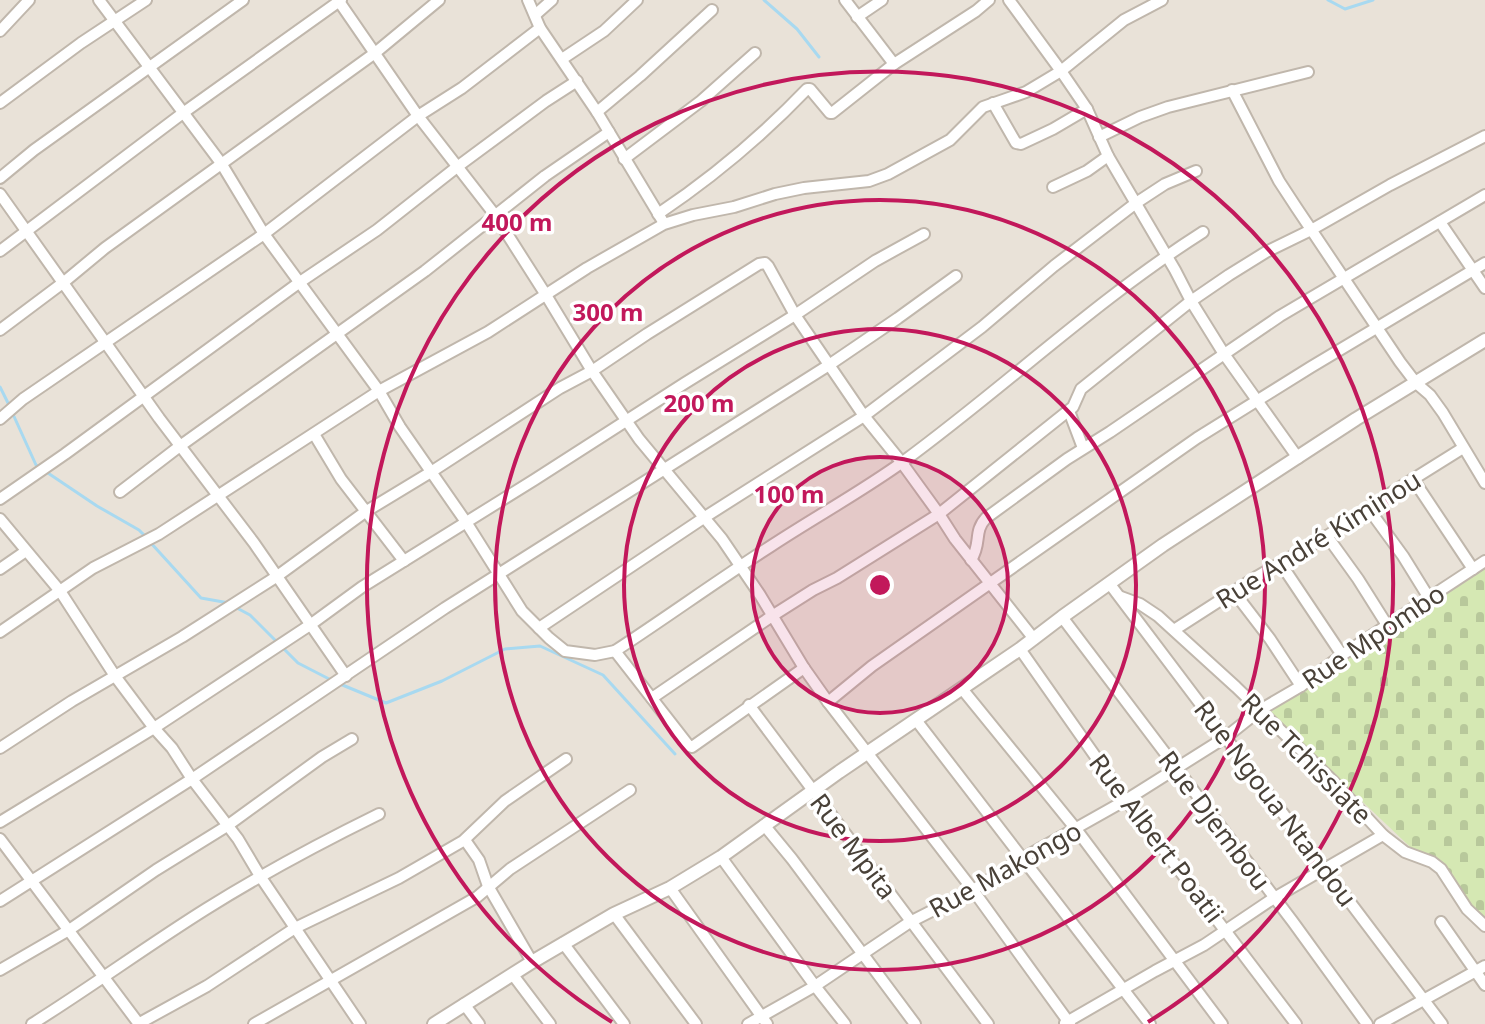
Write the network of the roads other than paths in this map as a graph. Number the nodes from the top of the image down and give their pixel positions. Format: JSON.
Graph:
{"nodes":[{"id":1,"x":29,"y":0,"type":"edge"},
{"id":2,"x":99,"y":0,"type":"edge"},
{"id":3,"x":146,"y":0,"type":"edge"},
{"id":4,"x":243,"y":0,"type":"edge"},
{"id":5,"x":439,"y":0,"type":"edge"},
{"id":6,"x":528,"y":0,"type":"edge"},
{"id":7,"x":552,"y":0,"type":"edge"},
{"id":8,"x":637,"y":0,"type":"edge"},
{"id":9,"x":845,"y":0,"type":"edge"},
{"id":10,"x":882,"y":0,"type":"edge"},
{"id":11,"x":989,"y":0,"type":"edge"},
{"id":12,"x":1009,"y":0,"type":"edge"},
{"id":13,"x":339,"y":1,"type":"edge"},
{"id":14,"x":1156,"y":2,"type":"edge"},
{"id":15,"x":712,"y":10,"type":"dead end"},
{"id":16,"x":535,"y":15,"type":"junction"},
{"id":17,"x":857,"y":17,"type":"junction"},
{"id":18,"x":115,"y":21,"type":"junction"},
{"id":19,"x":540,"y":28,"type":"junction"},
{"id":20,"x":0,"y":31,"type":"edge"},
{"id":21,"x":375,"y":53,"type":"junction"},
{"id":22,"x":755,"y":53,"type":"dead end"},
{"id":23,"x":562,"y":59,"type":"junction"},
{"id":24,"x":894,"y":64,"type":"junction"},
{"id":25,"x":150,"y":68,"type":"junction"},
{"id":26,"x":1061,"y":71,"type":"junction"},
{"id":27,"x":1308,"y":72,"type":"dead end"},
{"id":28,"x":577,"y":81,"type":"junction"},
{"id":29,"x":1232,"y":90,"type":"junction"},
{"id":30,"x":0,"y":103,"type":"edge"},
{"id":31,"x":993,"y":103,"type":"junction"},
{"id":32,"x":1087,"y":109,"type":"junction"},
{"id":33,"x":597,"y":112,"type":"junction"},
{"id":34,"x":183,"y":113,"type":"junction"},
{"id":35,"x":418,"y":116,"type":"junction"},
{"id":36,"x":609,"y":132,"type":"junction"},
{"id":37,"x":1485,"y":136,"type":"edge"},
{"id":38,"x":1099,"y":137,"type":"junction"},
{"id":39,"x":1108,"y":156,"type":"junction"},
{"id":40,"x":624,"y":159,"type":"junction"},
{"id":41,"x":221,"y":163,"type":"junction"},
{"id":42,"x":457,"y":167,"type":"junction"},
{"id":43,"x":1196,"y":171,"type":"dead end"},
{"id":44,"x":0,"y":178,"type":"edge"},
{"id":45,"x":1053,"y":187,"type":"dead end"},
{"id":46,"x":0,"y":194,"type":"edge"},
{"id":47,"x":1485,"y":195,"type":"edge"},
{"id":48,"x":1136,"y":203,"type":"junction"},
{"id":49,"x":495,"y":215,"type":"junction"},
{"id":50,"x":661,"y":219,"type":"junction"},
{"id":51,"x":1440,"y":222,"type":"junction"},
{"id":52,"x":1311,"y":230,"type":"junction"},
{"id":53,"x":28,"y":231,"type":"junction"},
{"id":54,"x":1203,"y":232,"type":"dead end"},
{"id":55,"x":264,"y":234,"type":"junction"},
{"id":56,"x":924,"y":234,"type":"dead end"},
{"id":57,"x":0,"y":251,"type":"edge"},
{"id":58,"x":1166,"y":256,"type":"junction"},
{"id":59,"x":1485,"y":263,"type":"edge"},
{"id":60,"x":1473,"y":270,"type":"junction"},
{"id":61,"x":956,"y":276,"type":"dead end"},
{"id":62,"x":1344,"y":279,"type":"junction"},
{"id":63,"x":64,"y":282,"type":"junction"},
{"id":64,"x":300,"y":282,"type":"junction"},
{"id":65,"x":1485,"y":288,"type":"edge"},
{"id":66,"x":546,"y":295,"type":"junction"},
{"id":67,"x":1191,"y":301,"type":"junction"},
{"id":68,"x":795,"y":315,"type":"junction"},
{"id":69,"x":1377,"y":328,"type":"junction"},
{"id":70,"x":0,"y":330,"type":"edge"},
{"id":71,"x":338,"y":333,"type":"junction"},
{"id":72,"x":1485,"y":340,"type":"edge"},
{"id":73,"x":106,"y":343,"type":"junction"},
{"id":74,"x":1224,"y":354,"type":"junction"},
{"id":75,"x":829,"y":365,"type":"junction"},
{"id":76,"x":592,"y":371,"type":"junction"},
{"id":77,"x":1416,"y":383,"type":"junction"},
{"id":78,"x":379,"y":391,"type":"junction"},
{"id":79,"x":144,"y":396,"type":"junction"},
{"id":80,"x":1257,"y":400,"type":"junction"},
{"id":81,"x":1069,"y":411,"type":"junction"},
{"id":82,"x":864,"y":416,"type":"junction"},
{"id":83,"x":0,"y":419,"type":"edge"},
{"id":84,"x":625,"y":421,"type":"junction"},
{"id":85,"x":314,"y":434,"type":"junction"},
{"id":86,"x":180,"y":446,"type":"junction"},
{"id":87,"x":1083,"y":448,"type":"junction"},
{"id":88,"x":1463,"y":448,"type":"junction"},
{"id":89,"x":1298,"y":458,"type":"junction"},
{"id":90,"x":902,"y":463,"type":"junction"},
{"id":91,"x":1481,"y":466,"type":"edge"},
{"id":92,"x":665,"y":469,"type":"junction"},
{"id":93,"x":431,"y":472,"type":"junction"},
{"id":94,"x":1413,"y":479,"type":"junction"},
{"id":95,"x":1485,"y":483,"type":"edge"},
{"id":96,"x":120,"y":492,"type":"dead end"},
{"id":97,"x":218,"y":494,"type":"junction"},
{"id":98,"x":0,"y":499,"type":"edge"},
{"id":99,"x":1368,"y":508,"type":"junction"},
{"id":100,"x":365,"y":512,"type":"junction"},
{"id":101,"x":939,"y":514,"type":"junction"},
{"id":102,"x":705,"y":517,"type":"junction"},
{"id":103,"x":0,"y":519,"type":"edge"},
{"id":104,"x":466,"y":522,"type":"junction"},
{"id":105,"x":1327,"y":536,"type":"junction"},
{"id":106,"x":26,"y":551,"type":"junction"},
{"id":107,"x":971,"y":560,"type":"junction"},
{"id":108,"x":404,"y":561,"type":"junction"},
{"id":109,"x":1485,"y":561,"type":"edge"},
{"id":110,"x":1281,"y":564,"type":"junction"},
{"id":111,"x":740,"y":565,"type":"junction"},
{"id":112,"x":0,"y":569,"type":"edge"},
{"id":113,"x":1473,"y":569,"type":"junction"},
{"id":114,"x":499,"y":576,"type":"junction"},
{"id":115,"x":276,"y":577,"type":"junction"},
{"id":116,"x":1109,"y":583,"type":"junction"},
{"id":117,"x":989,"y":584,"type":"junction"},
{"id":118,"x":60,"y":591,"type":"junction"},
{"id":119,"x":1234,"y":592,"type":"junction"},
{"id":120,"x":1119,"y":596,"type":"junction"},
{"id":121,"x":1429,"y":598,"type":"junction"},
{"id":122,"x":772,"y":616,"type":"junction"},
{"id":123,"x":1062,"y":617,"type":"junction"},
{"id":124,"x":310,"y":625,"type":"junction"},
{"id":125,"x":1387,"y":625,"type":"junction"},
{"id":126,"x":539,"y":628,"type":"junction"},
{"id":127,"x":1174,"y":630,"type":"junction"},
{"id":128,"x":0,"y":632,"type":"edge"},
{"id":129,"x":1034,"y":639,"type":"junction"},
{"id":130,"x":1020,"y":649,"type":"junction"},
{"id":131,"x":615,"y":651,"type":"junction"},
{"id":132,"x":1342,"y":655,"type":"junction"},
{"id":133,"x":804,"y":668,"type":"junction"},
{"id":134,"x":115,"y":676,"type":"junction"},
{"id":135,"x":346,"y":676,"type":"junction"},
{"id":136,"x":1301,"y":686,"type":"junction"},
{"id":137,"x":963,"y":690,"type":"junction"},
{"id":138,"x":652,"y":698,"type":"junction"},
{"id":139,"x":828,"y":702,"type":"junction"},
{"id":140,"x":749,"y":705,"type":"junction"},
{"id":141,"x":1260,"y":710,"type":"junction"},
{"id":142,"x":916,"y":720,"type":"junction"},
{"id":143,"x":154,"y":728,"type":"junction"},
{"id":144,"x":1226,"y":737,"type":"junction"},
{"id":145,"x":352,"y":739,"type":"dead end"},
{"id":146,"x":0,"y":748,"type":"edge"},
{"id":147,"x":869,"y":753,"type":"junction"},
{"id":148,"x":566,"y":759,"type":"dead end"},
{"id":149,"x":1177,"y":768,"type":"junction"},
{"id":150,"x":192,"y":779,"type":"junction"},
{"id":151,"x":630,"y":790,"type":"dead end"},
{"id":152,"x":812,"y":791,"type":"junction"},
{"id":153,"x":1126,"y":800,"type":"junction"},
{"id":154,"x":379,"y":814,"type":"dead end"},
{"id":155,"x":0,"y":822,"type":"edge"},
{"id":156,"x":764,"y":825,"type":"junction"},
{"id":157,"x":227,"y":826,"type":"junction"},
{"id":158,"x":1076,"y":829,"type":"junction"},
{"id":159,"x":1383,"y":835,"type":"junction"},
{"id":160,"x":0,"y":839,"type":"edge"},
{"id":161,"x":465,"y":840,"type":"junction"},
{"id":162,"x":721,"y":857,"type":"junction"},
{"id":163,"x":1023,"y":858,"type":"junction"},
{"id":164,"x":1325,"y":869,"type":"junction"},
{"id":165,"x":260,"y":876,"type":"junction"},
{"id":166,"x":32,"y":882,"type":"junction"},
{"id":167,"x":488,"y":886,"type":"junction"},
{"id":168,"x":670,"y":888,"type":"junction"},
{"id":169,"x":973,"y":890,"type":"junction"},
{"id":170,"x":1274,"y":898,"type":"junction"},
{"id":171,"x":0,"y":901,"type":"edge"},
{"id":172,"x":614,"y":914,"type":"junction"},
{"id":173,"x":910,"y":922,"type":"junction"},
{"id":174,"x":1441,"y":922,"type":"dead end"},
{"id":175,"x":1485,"y":926,"type":"edge"},
{"id":176,"x":295,"y":928,"type":"junction"},
{"id":177,"x":69,"y":930,"type":"junction"},
{"id":178,"x":1226,"y":930,"type":"junction"},
{"id":179,"x":563,"y":943,"type":"junction"},
{"id":180,"x":862,"y":954,"type":"junction"},
{"id":181,"x":1175,"y":960,"type":"junction"},
{"id":182,"x":532,"y":962,"type":"junction"},
{"id":183,"x":1480,"y":969,"type":"edge"},
{"id":184,"x":0,"y":970,"type":"edge"},
{"id":185,"x":513,"y":975,"type":"junction"},
{"id":186,"x":102,"y":976,"type":"junction"},
{"id":187,"x":329,"y":980,"type":"junction"},
{"id":188,"x":1485,"y":985,"type":"edge"},
{"id":189,"x":815,"y":986,"type":"junction"},
{"id":190,"x":1124,"y":990,"type":"junction"},
{"id":191,"x":1424,"y":999,"type":"junction"},
{"id":192,"x":464,"y":1004,"type":"junction"},
{"id":193,"x":763,"y":1020,"type":"edge"},
{"id":194,"x":1067,"y":1023,"type":"edge"},
{"id":195,"x":32,"y":1024,"type":"edge"},
{"id":196,"x":139,"y":1024,"type":"edge"},
{"id":197,"x":254,"y":1024,"type":"edge"},
{"id":198,"x":360,"y":1024,"type":"edge"},
{"id":199,"x":434,"y":1024,"type":"edge"},
{"id":200,"x":479,"y":1024,"type":"edge"},
{"id":201,"x":550,"y":1024,"type":"edge"},
{"id":202,"x":624,"y":1024,"type":"edge"},
{"id":203,"x":696,"y":1024,"type":"edge"},
{"id":204,"x":748,"y":1024,"type":"edge"},
{"id":205,"x":845,"y":1024,"type":"edge"},
{"id":206,"x":915,"y":1024,"type":"edge"},
{"id":207,"x":988,"y":1024,"type":"edge"},
{"id":208,"x":1150,"y":1024,"type":"edge"},
{"id":209,"x":1222,"y":1024,"type":"edge"},
{"id":210,"x":1296,"y":1024,"type":"edge"},
{"id":211,"x":1367,"y":1024,"type":"edge"},
{"id":212,"x":1380,"y":1024,"type":"edge"},
{"id":213,"x":1442,"y":1024,"type":"edge"}],
"edges":[{"from":1,"to":20,"type":"street"},
{"from":2,"to":18,"type":"street"},
{"from":3,"to":18,"type":"street"},
{"from":4,"to":25,"type":"street"},
{"from":5,"to":21,"type":"street"},
{"from":6,"to":16,"type":"street"},
{"from":7,"to":16,"type":"street"},
{"from":8,"to":23,"type":"street"},
{"from":9,"to":17,"type":"street"},
{"from":10,"to":17,"type":"street"},
{"from":11,"to":24,"type":"street"},
{"from":12,"to":26,"type":"street"},
{"from":13,"to":21,"type":"street"},
{"from":13,"to":34,"type":"street"},
{"from":14,"to":26,"type":"street"},
{"from":15,"to":33,"type":"street"},
{"from":16,"to":19,"type":"street"},
{"from":17,"to":24,"type":"street"},
{"from":18,"to":25,"type":"street"},
{"from":18,"to":30,"type":"street"},
{"from":19,"to":23,"type":"street"},
{"from":19,"to":35,"type":"street"},
{"from":21,"to":35,"type":"street"},
{"from":21,"to":41,"type":"street"},
{"from":22,"to":40,"type":"street"},
{"from":23,"to":28,"type":"street"},
{"from":24,"to":50,"type":"street"},
{"from":25,"to":34,"type":"street"},
{"from":25,"to":44,"type":"street"},
{"from":26,"to":31,"type":"street"},
{"from":26,"to":32,"type":"street"},
{"from":27,"to":29,"type":"street"},
{"from":28,"to":33,"type":"street"},
{"from":28,"to":42,"type":"street"},
{"from":29,"to":38,"type":"street"},
{"from":29,"to":52,"type":"street"},
{"from":31,"to":32,"type":"street"},
{"from":31,"to":50,"type":"street"},
{"from":32,"to":38,"type":"street"},
{"from":33,"to":36,"type":"street"},
{"from":34,"to":41,"type":"street"},
{"from":34,"to":53,"type":"street"},
{"from":35,"to":42,"type":"street"},
{"from":35,"to":55,"type":"street"},
{"from":36,"to":40,"type":"street"},
{"from":36,"to":49,"type":"street"},
{"from":37,"to":52,"type":"street"},
{"from":38,"to":39,"type":"street"},
{"from":39,"to":45,"type":"street"},
{"from":39,"to":48,"type":"street"},
{"from":40,"to":50,"type":"street"},
{"from":41,"to":55,"type":"street"},
{"from":41,"to":63,"type":"street"},
{"from":42,"to":49,"type":"street"},
{"from":42,"to":64,"type":"street"},
{"from":43,"to":48,"type":"street"},
{"from":46,"to":53,"type":"street"},
{"from":47,"to":51,"type":"street"},
{"from":48,"to":58,"type":"street"},
{"from":48,"to":82,"type":"street"},
{"from":49,"to":66,"type":"street"},
{"from":49,"to":71,"type":"street"},
{"from":50,"to":66,"type":"street"},
{"from":51,"to":60,"type":"street"},
{"from":51,"to":62,"type":"street"},
{"from":52,"to":62,"type":"street"},
{"from":52,"to":67,"type":"street"},
{"from":53,"to":57,"type":"street"},
{"from":53,"to":63,"type":"street"},
{"from":54,"to":58,"type":"street"},
{"from":55,"to":64,"type":"street"},
{"from":55,"to":73,"type":"street"},
{"from":56,"to":68,"type":"street"},
{"from":58,"to":67,"type":"street"},
{"from":58,"to":90,"type":"street"},
{"from":59,"to":60,"type":"street"},
{"from":60,"to":65,"type":"street"},
{"from":60,"to":69,"type":"street"},
{"from":61,"to":75,"type":"street"},
{"from":62,"to":69,"type":"street"},
{"from":62,"to":74,"type":"street"},
{"from":63,"to":70,"type":"street"},
{"from":63,"to":73,"type":"street"},
{"from":64,"to":71,"type":"street"},
{"from":64,"to":79,"type":"street"},
{"from":66,"to":76,"type":"street"},
{"from":66,"to":78,"type":"street"},
{"from":67,"to":74,"type":"street"},
{"from":67,"to":81,"type":"street"},
{"from":68,"to":75,"type":"street"},
{"from":68,"to":76,"type":"street"},
{"from":68,"to":84,"type":"street"},
{"from":69,"to":77,"type":"street"},
{"from":69,"to":80,"type":"street"},
{"from":71,"to":78,"type":"street"},
{"from":71,"to":86,"type":"street"},
{"from":72,"to":77,"type":"street"},
{"from":73,"to":79,"type":"street"},
{"from":73,"to":83,"type":"street"},
{"from":74,"to":80,"type":"street"},
{"from":74,"to":87,"type":"street"},
{"from":75,"to":82,"type":"street"},
{"from":75,"to":92,"type":"street"},
{"from":76,"to":84,"type":"street"},
{"from":76,"to":93,"type":"street"},
{"from":77,"to":88,"type":"street"},
{"from":77,"to":89,"type":"street"},
{"from":78,"to":85,"type":"street"},
{"from":78,"to":93,"type":"street"},
{"from":79,"to":86,"type":"street"},
{"from":79,"to":98,"type":"street"},
{"from":80,"to":89,"type":"street"},
{"from":80,"to":117,"type":"street"},
{"from":81,"to":87,"type":"street"},
{"from":81,"to":101,"type":"street"},
{"from":82,"to":90,"type":"street"},
{"from":82,"to":102,"type":"street"},
{"from":84,"to":92,"type":"street"},
{"from":84,"to":104,"type":"street"},
{"from":85,"to":97,"type":"street"},
{"from":85,"to":100,"type":"street"},
{"from":86,"to":96,"type":"street"},
{"from":86,"to":97,"type":"street"},
{"from":87,"to":107,"type":"street"},
{"from":88,"to":91,"type":"street"},
{"from":88,"to":94,"type":"street","name":"Rue André Kiminou"},
{"from":89,"to":116,"type":"street"},
{"from":90,"to":101,"type":"street"},
{"from":90,"to":111,"type":"street"},
{"from":91,"to":95,"type":"street"},
{"from":92,"to":102,"type":"street"},
{"from":92,"to":114,"type":"street"},
{"from":93,"to":100,"type":"street"},
{"from":93,"to":104,"type":"street"},
{"from":94,"to":99,"type":"street","name":"Rue André Kiminou"},
{"from":94,"to":113,"type":"street"},
{"from":97,"to":115,"type":"street"},
{"from":97,"to":118,"type":"street"},
{"from":99,"to":105,"type":"street","name":"Rue André Kiminou"},
{"from":99,"to":121,"type":"street"},
{"from":100,"to":108,"type":"street"},
{"from":100,"to":115,"type":"street"},
{"from":101,"to":107,"type":"street"},
{"from":101,"to":122,"type":"street"},
{"from":102,"to":111,"type":"street"},
{"from":102,"to":126,"type":"street"},
{"from":103,"to":106,"type":"street"},
{"from":104,"to":108,"type":"street"},
{"from":104,"to":114,"type":"street"},
{"from":105,"to":110,"type":"street","name":"Rue André Kiminou"},
{"from":105,"to":125,"type":"street"},
{"from":106,"to":112,"type":"street"},
{"from":106,"to":118,"type":"street"},
{"from":107,"to":117,"type":"street"},
{"from":108,"to":124,"type":"street"},
{"from":109,"to":113,"type":"street","name":"Rue Mpombo"},
{"from":110,"to":119,"type":"street","name":"Rue André Kiminou"},
{"from":110,"to":132,"type":"street"},
{"from":111,"to":122,"type":"street"},
{"from":111,"to":131,"type":"street"},
{"from":113,"to":121,"type":"street","name":"Rue Mpombo"},
{"from":114,"to":126,"type":"street"},
{"from":114,"to":135,"type":"street"},
{"from":115,"to":124,"type":"street"},
{"from":115,"to":134,"type":"street"},
{"from":116,"to":120,"type":"street","name":"Rue Ngoua Ntandou"},
{"from":116,"to":123,"type":"street"},
{"from":117,"to":129,"type":"street"},
{"from":117,"to":139,"type":"street"},
{"from":118,"to":128,"type":"street"},
{"from":118,"to":134,"type":"street"},
{"from":119,"to":127,"type":"street","name":"Rue André Kiminou"},
{"from":119,"to":136,"type":"street"},
{"from":120,"to":127,"type":"street","name":"Rue Tchissiate"},
{"from":120,"to":144,"type":"street","name":"Rue Ngoua Ntandou"},
{"from":121,"to":125,"type":"street","name":"Rue Mpombo"},
{"from":122,"to":133,"type":"street"},
{"from":122,"to":138,"type":"street"},
{"from":123,"to":129,"type":"street"},
{"from":123,"to":149,"type":"street","name":"Rue Djembou"},
{"from":124,"to":135,"type":"street"},
{"from":124,"to":143,"type":"street"},
{"from":125,"to":132,"type":"street","name":"Rue Mpombo"},
{"from":126,"to":131,"type":"street"},
{"from":127,"to":141,"type":"street","name":"Rue Tchissiate"},
{"from":129,"to":130,"type":"street"},
{"from":130,"to":137,"type":"street"},
{"from":130,"to":153,"type":"street","name":"Rue Albert Poatii"},
{"from":131,"to":138,"type":"street"},
{"from":132,"to":136,"type":"street","name":"Rue Mpombo"},
{"from":133,"to":139,"type":"street"},
{"from":133,"to":140,"type":"street"},
{"from":134,"to":143,"type":"street"},
{"from":134,"to":146,"type":"street"},
{"from":135,"to":150,"type":"street"},
{"from":136,"to":141,"type":"street","name":"Rue Mpombo"},
{"from":137,"to":142,"type":"street"},
{"from":137,"to":158,"type":"street"},
{"from":138,"to":140,"type":"street"},
{"from":139,"to":147,"type":"street"},
{"from":140,"to":152,"type":"street","name":"Rue Mpita"},
{"from":141,"to":144,"type":"street","name":"Rue Makongo"},
{"from":141,"to":159,"type":"street","name":"Rue Tchissiate"},
{"from":142,"to":147,"type":"street"},
{"from":142,"to":163,"type":"street"},
{"from":143,"to":150,"type":"street"},
{"from":143,"to":155,"type":"street"},
{"from":144,"to":149,"type":"street","name":"Rue Makongo"},
{"from":144,"to":164,"type":"street","name":"Rue Ngoua Ntandou"},
{"from":145,"to":157,"type":"street"},
{"from":147,"to":152,"type":"street"},
{"from":147,"to":169,"type":"street"},
{"from":148,"to":161,"type":"street"},
{"from":149,"to":153,"type":"street","name":"Rue Makongo"},
{"from":149,"to":170,"type":"street","name":"Rue Djembou"},
{"from":150,"to":157,"type":"street"},
{"from":150,"to":166,"type":"street"},
{"from":151,"to":167,"type":"street"},
{"from":152,"to":156,"type":"street"},
{"from":152,"to":173,"type":"street","name":"Rue Mpita"},
{"from":153,"to":158,"type":"street","name":"Rue Makongo"},
{"from":153,"to":178,"type":"street","name":"Rue Albert Poatii"},
{"from":154,"to":165,"type":"street"},
{"from":156,"to":162,"type":"street"},
{"from":156,"to":180,"type":"street"},
{"from":157,"to":165,"type":"street"},
{"from":157,"to":177,"type":"street"},
{"from":158,"to":163,"type":"street","name":"Rue Makongo"},
{"from":158,"to":181,"type":"street"},
{"from":159,"to":164,"type":"street"},
{"from":159,"to":175,"type":"street","name":"Rue Tchissiate"},
{"from":160,"to":166,"type":"street"},
{"from":161,"to":167,"type":"street"},
{"from":161,"to":176,"type":"street"},
{"from":162,"to":168,"type":"street"},
{"from":162,"to":189,"type":"street"},
{"from":163,"to":169,"type":"street","name":"Rue Makongo"},
{"from":163,"to":190,"type":"street"},
{"from":164,"to":170,"type":"street"},
{"from":164,"to":191,"type":"street","name":"Rue Ngoua Ntandou"},
{"from":165,"to":176,"type":"street"},
{"from":165,"to":186,"type":"street"},
{"from":166,"to":171,"type":"street"},
{"from":166,"to":177,"type":"street"},
{"from":167,"to":182,"type":"street"},
{"from":167,"to":187,"type":"street"},
{"from":168,"to":172,"type":"street"},
{"from":168,"to":193,"type":"street"},
{"from":169,"to":173,"type":"street","name":"Rue Makongo"},
{"from":169,"to":194,"type":"street"},
{"from":170,"to":178,"type":"street"},
{"from":170,"to":211,"type":"street","name":"Rue Djembou"},
{"from":172,"to":179,"type":"street"},
{"from":172,"to":203,"type":"street"},
{"from":173,"to":180,"type":"street","name":"Rue Makongo"},
{"from":173,"to":207,"type":"street","name":"Rue Mpita"},
{"from":174,"to":183,"type":"street"},
{"from":176,"to":187,"type":"street"},
{"from":176,"to":196,"type":"street"},
{"from":177,"to":184,"type":"street"},
{"from":177,"to":186,"type":"street"},
{"from":178,"to":181,"type":"street"},
{"from":178,"to":210,"type":"street","name":"Rue Albert Poatii"},
{"from":179,"to":182,"type":"street"},
{"from":179,"to":202,"type":"street"},
{"from":180,"to":189,"type":"street","name":"Rue Makongo"},
{"from":180,"to":206,"type":"street"},
{"from":181,"to":190,"type":"street"},
{"from":181,"to":209,"type":"street"},
{"from":182,"to":185,"type":"street"},
{"from":183,"to":188,"type":"street"},
{"from":183,"to":191,"type":"street"},
{"from":185,"to":192,"type":"street"},
{"from":185,"to":201,"type":"street"},
{"from":186,"to":195,"type":"street"},
{"from":186,"to":196,"type":"street"},
{"from":187,"to":197,"type":"street"},
{"from":187,"to":198,"type":"street"},
{"from":189,"to":193,"type":"street","name":"Rue Makongo"},
{"from":189,"to":205,"type":"street"},
{"from":190,"to":194,"type":"street"},
{"from":190,"to":208,"type":"street"},
{"from":191,"to":212,"type":"street"},
{"from":191,"to":213,"type":"street","name":"Rue Ngoua Ntandou"},
{"from":192,"to":199,"type":"street"},
{"from":192,"to":200,"type":"street"},
{"from":193,"to":204,"type":"street","name":"Rue Makongo"}]}
